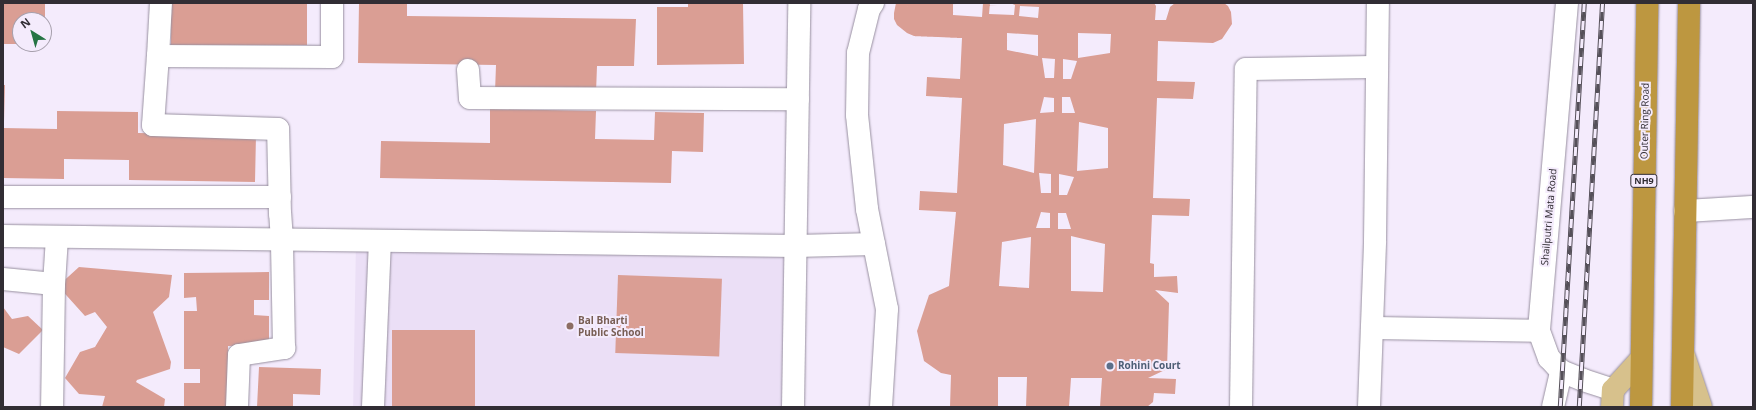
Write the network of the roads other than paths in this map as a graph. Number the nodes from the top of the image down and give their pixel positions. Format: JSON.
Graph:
{"nodes":[{"id":1,"x":160,"y":3,"type":"edge"},
{"id":2,"x":332,"y":3,"type":"edge"},
{"id":3,"x":799,"y":3,"type":"edge"},
{"id":4,"x":873,"y":3,"type":"edge"},
{"id":5,"x":1378,"y":3,"type":"edge"},
{"id":6,"x":1567,"y":3,"type":"edge"},
{"id":7,"x":1647,"y":3,"type":"edge"},
{"id":8,"x":1689,"y":3,"type":"edge"},
{"id":9,"x":158,"y":56,"type":"junction"},
{"id":10,"x":1377,"y":67,"type":"junction"},
{"id":11,"x":468,"y":70,"type":"dead end"},
{"id":12,"x":798,"y":99,"type":"junction"},
{"id":13,"x":3,"y":197,"type":"edge"},
{"id":14,"x":280,"y":197,"type":"junction"},
{"id":15,"x":1753,"y":207,"type":"edge"},
{"id":16,"x":1685,"y":211,"type":"junction"},
{"id":17,"x":3,"y":236,"type":"edge"},
{"id":18,"x":57,"y":237,"type":"junction"},
{"id":19,"x":282,"y":240,"type":"junction"},
{"id":20,"x":380,"y":241,"type":"junction"},
{"id":21,"x":874,"y":244,"type":"junction"},
{"id":22,"x":796,"y":246,"type":"junction"},
{"id":23,"x":3,"y":279,"type":"edge"},
{"id":24,"x":54,"y":284,"type":"junction"},
{"id":25,"x":1372,"y":328,"type":"junction"},
{"id":26,"x":1539,"y":331,"type":"junction"},
{"id":27,"x":1683,"y":353,"type":"junction"},
{"id":28,"x":1641,"y":359,"type":"junction"},
{"id":29,"x":1561,"y":371,"type":"junction"},
{"id":30,"x":1612,"y":398,"type":"edge"},
{"id":31,"x":52,"y":407,"type":"edge"},
{"id":32,"x":237,"y":407,"type":"edge"},
{"id":33,"x":373,"y":407,"type":"edge"},
{"id":34,"x":793,"y":407,"type":"edge"},
{"id":35,"x":881,"y":407,"type":"edge"},
{"id":36,"x":1241,"y":407,"type":"edge"},
{"id":37,"x":1369,"y":407,"type":"edge"},
{"id":38,"x":1553,"y":407,"type":"edge"},
{"id":39,"x":1641,"y":407,"type":"edge"},
{"id":40,"x":1682,"y":407,"type":"edge"},
{"id":41,"x":1701,"y":407,"type":"edge"}],
"edges":[{"from":1,"to":9,"type":"street"},
{"from":2,"to":9,"type":"street"},
{"from":3,"to":12,"type":"street"},
{"from":4,"to":21,"type":"street"},
{"from":5,"to":10,"type":"street"},
{"from":6,"to":26,"type":"street","name":"Shailputri Mata Road"},
{"from":7,"to":28,"type":"highway","name":"Outer Ring Road","number":"NH9"},
{"from":8,"to":16,"type":"highway"},
{"from":9,"to":14,"type":"street"},
{"from":10,"to":25,"type":"street"},
{"from":10,"to":36,"type":"street"},
{"from":11,"to":12,"type":"street"},
{"from":12,"to":22,"type":"street"},
{"from":13,"to":14,"type":"street"},
{"from":14,"to":19,"type":"street"},
{"from":15,"to":16,"type":"street"},
{"from":16,"to":27,"type":"highway"},
{"from":17,"to":18,"type":"street"},
{"from":18,"to":19,"type":"street"},
{"from":18,"to":24,"type":"street"},
{"from":19,"to":20,"type":"street"},
{"from":19,"to":32,"type":"street"},
{"from":20,"to":22,"type":"street"},
{"from":20,"to":33,"type":"street"},
{"from":21,"to":22,"type":"street"},
{"from":21,"to":35,"type":"street"},
{"from":22,"to":34,"type":"street"},
{"from":23,"to":24,"type":"street"},
{"from":24,"to":31,"type":"street"},
{"from":25,"to":26,"type":"street"},
{"from":25,"to":37,"type":"street"},
{"from":26,"to":29,"type":"street","name":"Shailputri Mata Road"},
{"from":27,"to":40,"type":"highway"},
{"from":27,"to":41,"type":"main road"},
{"from":28,"to":30,"type":"main road"},
{"from":28,"to":39,"type":"highway","number":"NH9"},
{"from":29,"to":30,"type":"street","name":"Shailputri Mata Road"},
{"from":29,"to":38,"type":"street"}]}
